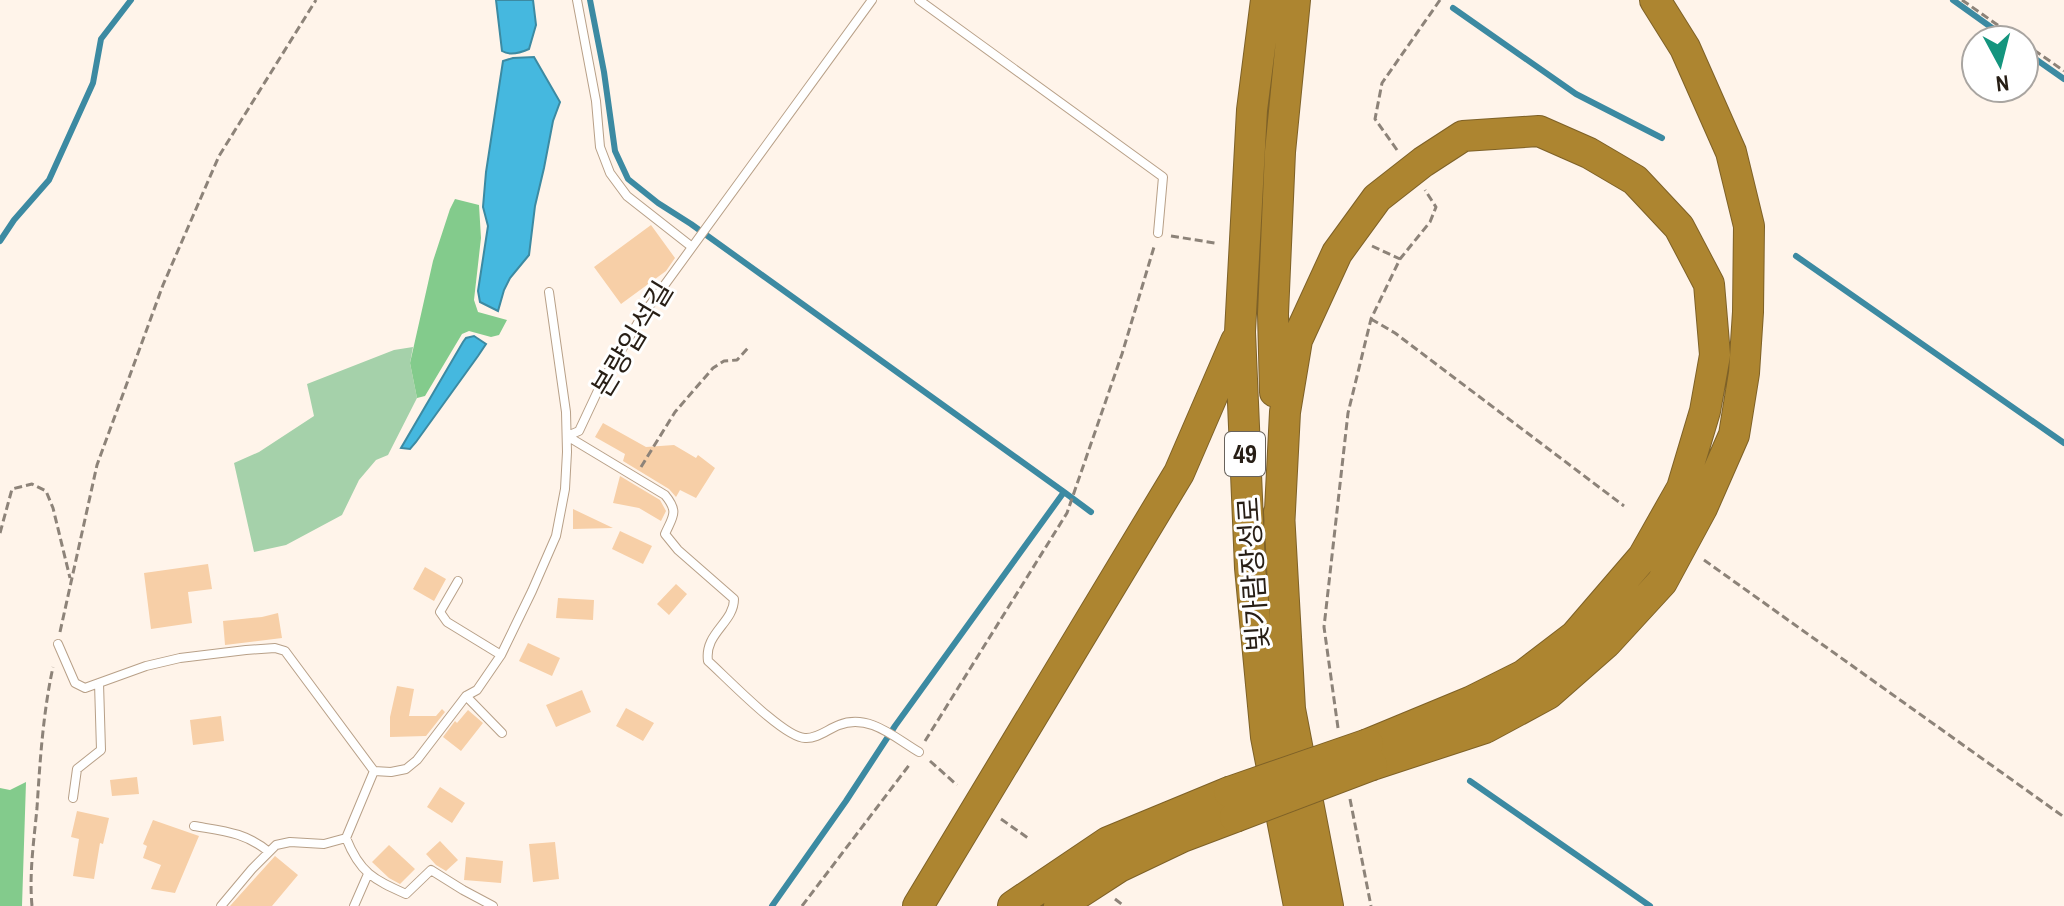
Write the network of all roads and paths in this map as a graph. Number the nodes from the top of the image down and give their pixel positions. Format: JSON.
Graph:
{"nodes":[{"id":1,"x":316,"y":0,"type":"edge"},
{"id":2,"x":577,"y":0,"type":"edge"},
{"id":3,"x":872,"y":0,"type":"edge"},
{"id":4,"x":919,"y":0,"type":"edge"},
{"id":5,"x":1266,"y":0,"type":"edge"},
{"id":6,"x":1295,"y":0,"type":"edge"},
{"id":7,"x":1440,"y":0,"type":"edge"},
{"id":8,"x":1655,"y":0,"type":"edge"},
{"id":9,"x":1962,"y":0,"type":"edge"},
{"id":10,"x":1996,"y":24,"type":"edge"},
{"id":11,"x":2040,"y":54,"type":"edge"},
{"id":12,"x":2064,"y":71,"type":"edge"},
{"id":13,"x":1399,"y":154,"type":"dead end"},
{"id":14,"x":1425,"y":190,"type":"dead end"},
{"id":15,"x":1158,"y":233,"type":"junction"},
{"id":16,"x":695,"y":243,"type":"junction"},
{"id":17,"x":1215,"y":243,"type":"dead end"},
{"id":18,"x":1372,"y":246,"type":"dead end"},
{"id":19,"x":1400,"y":259,"type":"junction"},
{"id":20,"x":549,"y":292,"type":"dead end"},
{"id":21,"x":1371,"y":319,"type":"junction"},
{"id":22,"x":1240,"y":332,"type":"junction"},
{"id":23,"x":748,"y":348,"type":"dead end"},
{"id":24,"x":567,"y":436,"type":"junction"},
{"id":25,"x":635,"y":477,"type":"junction"},
{"id":26,"x":1624,"y":506,"type":"dead end"},
{"id":27,"x":1279,"y":530,"type":"junction"},
{"id":28,"x":0,"y":533,"type":"edge"},
{"id":29,"x":1704,"y":560,"type":"dead end"},
{"id":30,"x":458,"y":581,"type":"dead end"},
{"id":31,"x":71,"y":582,"type":"junction"},
{"id":32,"x":58,"y":644,"type":"junction"},
{"id":33,"x":501,"y":655,"type":"junction"},
{"id":34,"x":99,"y":683,"type":"junction"},
{"id":35,"x":466,"y":696,"type":"junction"},
{"id":36,"x":502,"y":733,"type":"dead end"},
{"id":37,"x":1339,"y":735,"type":"dead end"},
{"id":38,"x":919,"y":752,"type":"junction"},
{"id":39,"x":1370,"y":754,"type":"junction"},
{"id":40,"x":374,"y":771,"type":"junction"},
{"id":41,"x":957,"y":785,"type":"dead end"},
{"id":42,"x":1350,"y":795,"type":"dead end"},
{"id":43,"x":73,"y":798,"type":"dead end"},
{"id":44,"x":1232,"y":805,"type":"junction"},
{"id":45,"x":2064,"y":817,"type":"edge"},
{"id":46,"x":1001,"y":819,"type":"dead end"},
{"id":47,"x":194,"y":826,"type":"dead end"},
{"id":48,"x":346,"y":838,"type":"junction"},
{"id":49,"x":1028,"y":838,"type":"dead end"},
{"id":50,"x":269,"y":852,"type":"junction"},
{"id":51,"x":368,"y":874,"type":"junction"},
{"id":52,"x":1115,"y":899,"type":"dead end"},
{"id":53,"x":32,"y":906,"type":"edge"},
{"id":54,"x":221,"y":906,"type":"edge"},
{"id":55,"x":354,"y":906,"type":"edge"},
{"id":56,"x":493,"y":906,"type":"edge"},
{"id":57,"x":802,"y":906,"type":"edge"},
{"id":58,"x":918,"y":906,"type":"edge"},
{"id":59,"x":1013,"y":906,"type":"edge"},
{"id":60,"x":1059,"y":906,"type":"edge"},
{"id":61,"x":1124,"y":906,"type":"edge"},
{"id":62,"x":1299,"y":906,"type":"edge"},
{"id":63,"x":1328,"y":906,"type":"edge"},
{"id":64,"x":1371,"y":906,"type":"edge"}],
"edges":[{"from":1,"to":31,"type":"path"},
{"from":2,"to":16,"type":"lane"},
{"from":3,"to":16,"type":"lane","name":"본량입석길"},
{"from":4,"to":15,"type":"lane"},
{"from":5,"to":22,"type":"highway","name":"빛가람장성로","number":"49"},
{"from":6,"to":27,"type":"highway","name":"빛가람장성로","number":"49"},
{"from":7,"to":13,"type":"path"},
{"from":8,"to":39,"type":"highway"},
{"from":9,"to":10,"type":"path"},
{"from":11,"to":12,"type":"path"},
{"from":14,"to":19,"type":"path"},
{"from":15,"to":17,"type":"path"},
{"from":15,"to":38,"type":"path"},
{"from":16,"to":24,"type":"lane","name":"본량입석길"},
{"from":18,"to":19,"type":"path"},
{"from":19,"to":21,"type":"path"},
{"from":20,"to":24,"type":"lane","name":"본량입석길"},
{"from":21,"to":26,"type":"path"},
{"from":21,"to":37,"type":"path"},
{"from":22,"to":58,"type":"highway"},
{"from":22,"to":62,"type":"highway","name":"빛가람장성로","number":"49"},
{"from":23,"to":25,"type":"path"},
{"from":24,"to":25,"type":"lane"},
{"from":24,"to":33,"type":"lane","name":"본량입석길"},
{"from":25,"to":38,"type":"lane"},
{"from":27,"to":39,"type":"highway"},
{"from":27,"to":63,"type":"highway","name":"빛가람장성로","number":"49"},
{"from":28,"to":31,"type":"path"},
{"from":29,"to":45,"type":"path"},
{"from":30,"to":33,"type":"lane"},
{"from":31,"to":32,"type":"path"},
{"from":32,"to":34,"type":"lane"},
{"from":32,"to":53,"type":"path"},
{"from":33,"to":35,"type":"lane","name":"본량입석길"},
{"from":34,"to":40,"type":"lane"},
{"from":34,"to":43,"type":"lane"},
{"from":35,"to":36,"type":"lane"},
{"from":35,"to":40,"type":"lane","name":"본량입석길"},
{"from":38,"to":41,"type":"path"},
{"from":38,"to":57,"type":"path"},
{"from":39,"to":44,"type":"highway","bridge":true},
{"from":40,"to":48,"type":"lane"},
{"from":42,"to":64,"type":"path"},
{"from":44,"to":59,"type":"highway"},
{"from":44,"to":60,"type":"highway"},
{"from":46,"to":49,"type":"path"},
{"from":47,"to":50,"type":"lane"},
{"from":48,"to":50,"type":"lane"},
{"from":48,"to":51,"type":"lane"},
{"from":50,"to":54,"type":"lane"},
{"from":51,"to":55,"type":"lane"},
{"from":51,"to":56,"type":"lane"},
{"from":52,"to":61,"type":"path"}]}
